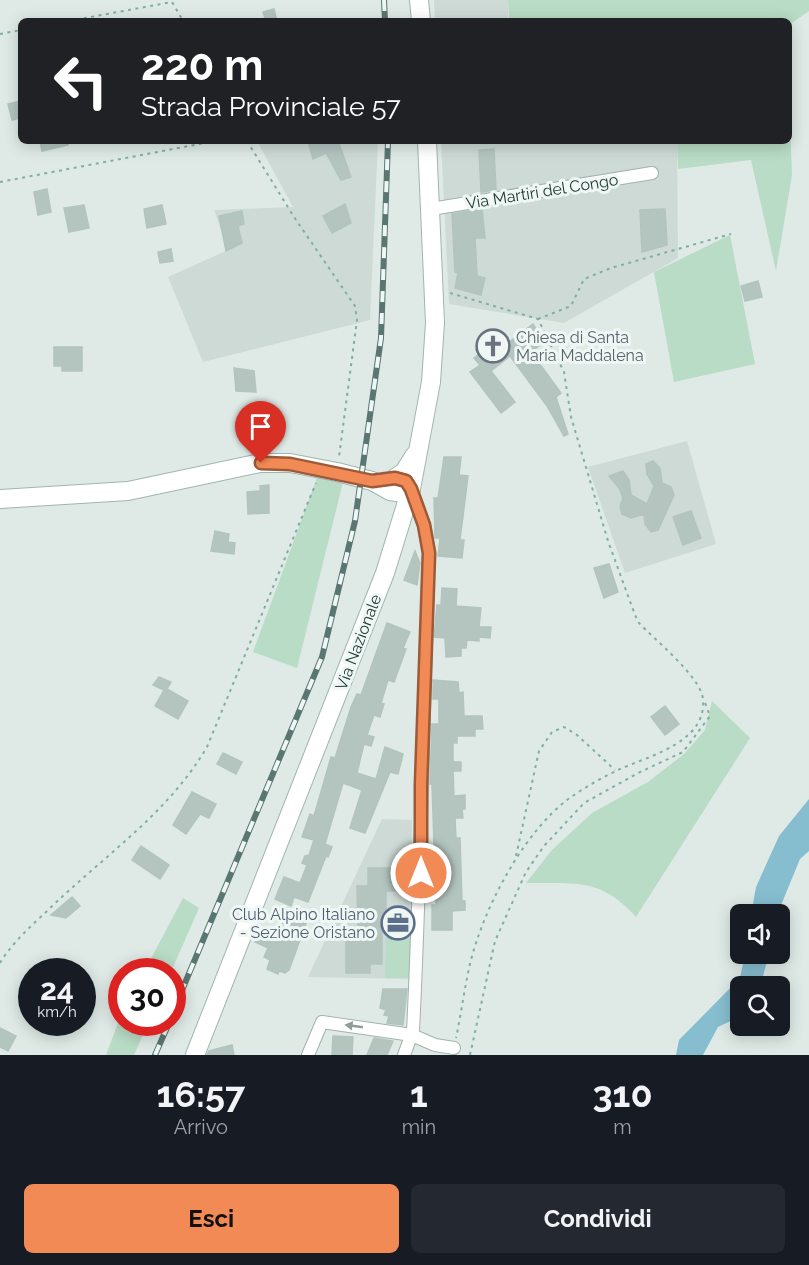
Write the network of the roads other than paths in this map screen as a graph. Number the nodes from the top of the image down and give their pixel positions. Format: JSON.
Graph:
{"nodes":[{"id":1,"x":419,"y":0,"type":"edge"},
{"id":2,"x":421,"y":18,"type":"edge"},
{"id":3,"x":427,"y":144,"type":"edge"},
{"id":4,"x":652,"y":173,"type":"dead end"},
{"id":5,"x":431,"y":209,"type":"junction"},
{"id":6,"x":419,"y":448,"type":"junction"},
{"id":7,"x":393,"y":484,"type":"junction"},
{"id":8,"x":411,"y":489,"type":"junction"},
{"id":9,"x":0,"y":499,"type":"edge"},
{"id":10,"x":385,"y":573,"type":"junction"},
{"id":11,"x":412,"y":1035,"type":"junction"},
{"id":12,"x":454,"y":1048,"type":"road end"},
{"id":13,"x":195,"y":1055,"type":"edge"},
{"id":14,"x":308,"y":1055,"type":"edge"},
{"id":15,"x":404,"y":1055,"type":"edge"}],
"edges":[{"from":1,"to":2,"type":"main road"},
{"from":3,"to":5,"type":"main road","name":"Via Nazionale"},
{"from":4,"to":5,"type":"street","name":"Via Martiri del Congo"},
{"from":5,"to":6,"type":"main road","name":"Via Nazionale"},
{"from":6,"to":7,"type":"main road"},
{"from":6,"to":8,"type":"main road","name":"Via Nazionale"},
{"from":7,"to":8,"type":"main road"},
{"from":7,"to":9,"type":"main road"},
{"from":7,"to":10,"type":"main road"},
{"from":8,"to":10,"type":"main road","name":"Via Nazionale"},
{"from":8,"to":11,"type":"street"},
{"from":10,"to":13,"type":"main road","name":"Via Nazionale"},
{"from":11,"to":12,"type":"street"},
{"from":11,"to":14,"type":"street","one_way":true},
{"from":11,"to":15,"type":"street"}]}
